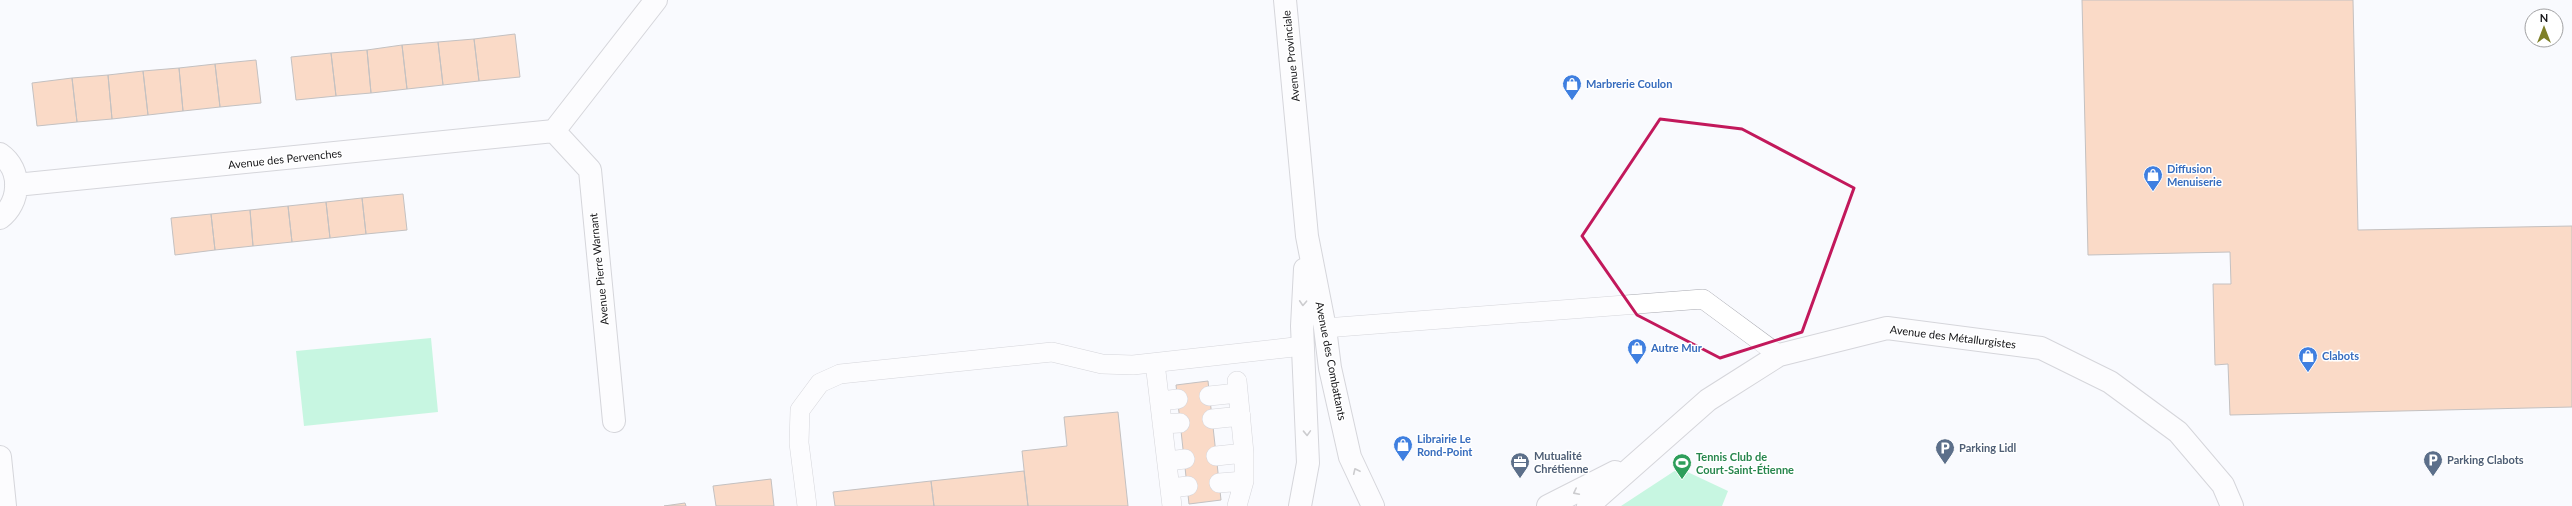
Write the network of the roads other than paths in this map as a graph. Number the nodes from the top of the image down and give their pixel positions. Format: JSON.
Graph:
{"nodes":[{"id":1,"x":656,"y":0,"type":"edge"},
{"id":2,"x":1285,"y":0,"type":"edge"},
{"id":3,"x":1297,"y":112,"type":"joint"},
{"id":4,"x":554,"y":131,"type":"junction"},
{"id":5,"x":0,"y":154,"type":"edge"},
{"id":6,"x":16,"y":185,"type":"junction"},
{"id":7,"x":0,"y":218,"type":"edge"},
{"id":8,"x":1307,"y":236,"type":"junction"},
{"id":9,"x":1325,"y":328,"type":"junction"},
{"id":10,"x":1304,"y":346,"type":"junction"},
{"id":11,"x":1779,"y":355,"type":"junction"},
{"id":12,"x":1155,"y":363,"type":"junction"},
{"id":13,"x":1209,"y":396,"type":"dead end"},
{"id":14,"x":1241,"y":416,"type":"junction"},
{"id":15,"x":1212,"y":419,"type":"dead end"},
{"id":16,"x":614,"y":421,"type":"dead end"},
{"id":17,"x":1244,"y":453,"type":"junction"},
{"id":18,"x":1648,"y":455,"type":"junction"},
{"id":19,"x":1216,"y":456,"type":"dead end"},
{"id":20,"x":0,"y":457,"type":"edge"},
{"id":21,"x":1244,"y":481,"type":"junction"},
{"id":22,"x":1219,"y":483,"type":"dead end"},
{"id":23,"x":5,"y":506,"type":"edge"},
{"id":24,"x":807,"y":506,"type":"edge"},
{"id":25,"x":1172,"y":506,"type":"edge"},
{"id":26,"x":1237,"y":506,"type":"edge"},
{"id":27,"x":1300,"y":506,"type":"edge"},
{"id":28,"x":1373,"y":506,"type":"edge"},
{"id":29,"x":1548,"y":506,"type":"edge"},
{"id":30,"x":1588,"y":506,"type":"edge"},
{"id":31,"x":2232,"y":506,"type":"edge"}],
"edges":[{"from":1,"to":4,"type":"street"},
{"from":2,"to":3,"type":"street","name":"Avenue Provinciale"},
{"from":3,"to":8,"type":"street","name":"Avenue des Combattants"},
{"from":4,"to":6,"type":"street","name":"Avenue des Pervenches"},
{"from":4,"to":16,"type":"street","name":"Avenue Pierre Warnant"},
{"from":5,"to":6,"type":"street"},
{"from":6,"to":7,"type":"street"},
{"from":8,"to":9,"type":"street","name":"Avenue des Combattants"},
{"from":8,"to":10,"type":"street","name":"Avenue des Combattants","one_way":true},
{"from":9,"to":11,"type":"lane"},
{"from":28,"to":9,"type":"street","name":"Avenue des Combattants","one_way":true},
{"from":10,"to":12,"type":"lane"},
{"from":10,"to":27,"type":"street","name":"Avenue des Combattants","one_way":true},
{"from":11,"to":18,"type":"street","name":"Avenue des Métallurgistes"},
{"from":11,"to":31,"type":"street","name":"Avenue des Métallurgistes"},
{"from":12,"to":24,"type":"lane"},
{"from":12,"to":25,"type":"lane"},
{"from":13,"to":14,"type":"lane"},
{"from":14,"to":15,"type":"lane"},
{"from":14,"to":17,"type":"lane"},
{"from":17,"to":19,"type":"lane"},
{"from":17,"to":21,"type":"lane"},
{"from":18,"to":29,"type":"street","name":"Avenue des Métallurgistes","one_way":true},
{"from":18,"to":30,"type":"street","name":"Avenue des Métallurgistes"},
{"from":20,"to":23,"type":"street"},
{"from":21,"to":22,"type":"lane"},
{"from":21,"to":26,"type":"lane"}]}
